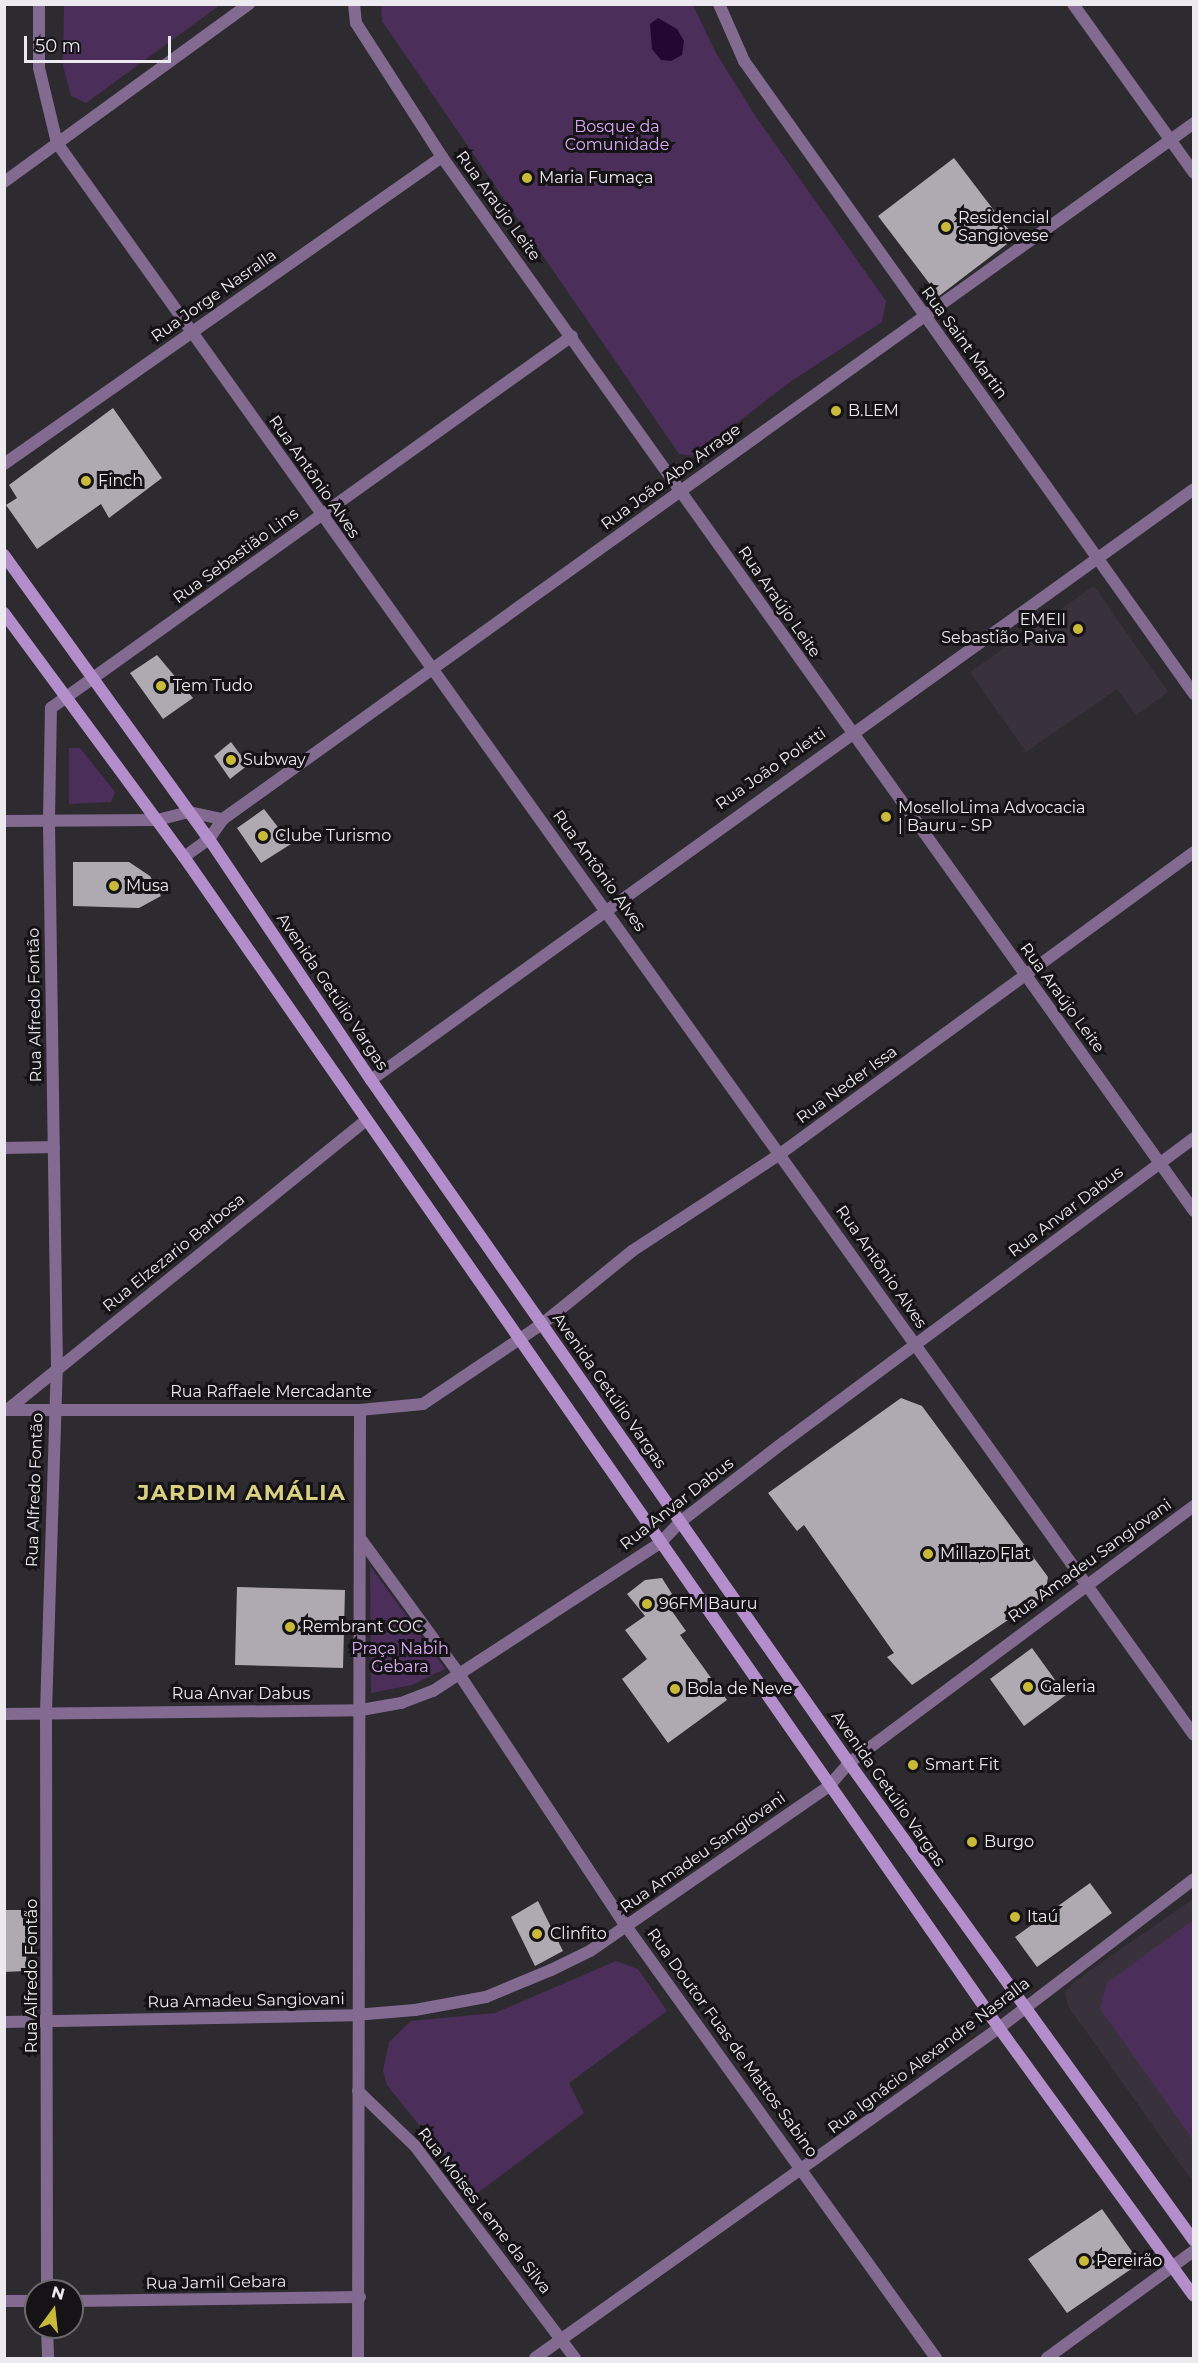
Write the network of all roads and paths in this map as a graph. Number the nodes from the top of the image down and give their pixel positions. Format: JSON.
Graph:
{"nodes":[{"id":1,"x":39,"y":4,"type":"edge"},
{"id":2,"x":249,"y":4,"type":"edge"},
{"id":3,"x":354,"y":4,"type":"edge"},
{"id":4,"x":719,"y":4,"type":"edge"},
{"id":5,"x":1073,"y":4,"type":"edge"},
{"id":6,"x":1194,"y":123,"type":"edge"},
{"id":7,"x":1170,"y":140,"type":"junction"},
{"id":8,"x":57,"y":143,"type":"junction"},
{"id":9,"x":442,"y":158,"type":"junction"},
{"id":10,"x":1194,"y":173,"type":"edge"},
{"id":11,"x":4,"y":182,"type":"edge"},
{"id":12,"x":923,"y":316,"type":"junction"},
{"id":13,"x":190,"y":332,"type":"junction"},
{"id":14,"x":572,"y":336,"type":"junction"},
{"id":15,"x":4,"y":464,"type":"edge"},
{"id":16,"x":1194,"y":489,"type":"edge"},
{"id":17,"x":681,"y":491,"type":"junction"},
{"id":18,"x":320,"y":515,"type":"junction"},
{"id":19,"x":4,"y":555,"type":"edge"},
{"id":20,"x":1099,"y":556,"type":"junction"},
{"id":21,"x":4,"y":613,"type":"edge"},
{"id":22,"x":431,"y":671,"type":"junction"},
{"id":23,"x":94,"y":679,"type":"junction"},
{"id":24,"x":1194,"y":694,"type":"edge"},
{"id":25,"x":67,"y":698,"type":"junction"},
{"id":26,"x":850,"y":733,"type":"junction"},
{"id":27,"x":189,"y":812,"type":"junction"},
{"id":28,"x":223,"y":819,"type":"junction"},
{"id":29,"x":49,"y":820,"type":"junction"},
{"id":30,"x":157,"y":820,"type":"junction"},
{"id":31,"x":4,"y":821,"type":"edge"},
{"id":32,"x":209,"y":839,"type":"junction"},
{"id":33,"x":1194,"y":852,"type":"edge"},
{"id":34,"x":184,"y":857,"type":"junction"},
{"id":35,"x":605,"y":907,"type":"junction"},
{"id":36,"x":1026,"y":976,"type":"junction"},
{"id":37,"x":371,"y":1080,"type":"junction"},
{"id":38,"x":365,"y":1120,"type":"junction"},
{"id":39,"x":1194,"y":1138,"type":"edge"},
{"id":40,"x":54,"y":1147,"type":"junction"},
{"id":41,"x":4,"y":1148,"type":"edge"},
{"id":42,"x":780,"y":1154,"type":"junction"},
{"id":43,"x":1159,"y":1163,"type":"junction"},
{"id":44,"x":1194,"y":1210,"type":"edge"},
{"id":45,"x":542,"y":1324,"type":"junction"},
{"id":46,"x":518,"y":1341,"type":"junction"},
{"id":47,"x":916,"y":1345,"type":"junction"},
{"id":48,"x":57,"y":1368,"type":"junction"},
{"id":49,"x":54,"y":1409,"type":"junction"},
{"id":50,"x":360,"y":1410,"type":"junction"},
{"id":51,"x":6,"y":1411,"type":"edge"},
{"id":52,"x":1194,"y":1506,"type":"edge"},
{"id":53,"x":680,"y":1522,"type":"junction"},
{"id":54,"x":360,"y":1538,"type":"junction"},
{"id":55,"x":660,"y":1543,"type":"junction"},
{"id":56,"x":1086,"y":1584,"type":"junction"},
{"id":57,"x":459,"y":1674,"type":"junction"},
{"id":58,"x":361,"y":1710,"type":"junction"},
{"id":59,"x":46,"y":1712,"type":"junction"},
{"id":60,"x":4,"y":1714,"type":"edge"},
{"id":61,"x":1194,"y":1735,"type":"edge"},
{"id":62,"x":849,"y":1763,"type":"junction"},
{"id":63,"x":829,"y":1786,"type":"junction"},
{"id":64,"x":1194,"y":1879,"type":"edge"},
{"id":65,"x":626,"y":1926,"type":"junction"},
{"id":66,"x":1023,"y":2006,"type":"junction"},
{"id":67,"x":355,"y":2015,"type":"junction"},
{"id":68,"x":50,"y":2021,"type":"junction"},
{"id":69,"x":4,"y":2022,"type":"edge"},
{"id":70,"x":999,"y":2028,"type":"junction"},
{"id":71,"x":358,"y":2091,"type":"junction"},
{"id":72,"x":803,"y":2170,"type":"junction"},
{"id":73,"x":1194,"y":2241,"type":"edge"},
{"id":74,"x":1194,"y":2251,"type":"edge"},
{"id":75,"x":1172,"y":2267,"type":"junction"},
{"id":76,"x":47,"y":2279,"type":"edge"},
{"id":77,"x":1194,"y":2296,"type":"edge"},
{"id":78,"x":360,"y":2297,"type":"junction"},
{"id":79,"x":4,"y":2301,"type":"edge"},
{"id":80,"x":24,"y":2301,"type":"edge"},
{"id":81,"x":84,"y":2301,"type":"edge"},
{"id":82,"x":47,"y":2339,"type":"edge"},
{"id":83,"x":563,"y":2339,"type":"junction"},
{"id":84,"x":48,"y":2358,"type":"edge"},
{"id":85,"x":358,"y":2358,"type":"edge"},
{"id":86,"x":535,"y":2358,"type":"edge"},
{"id":87,"x":575,"y":2358,"type":"edge"},
{"id":88,"x":936,"y":2358,"type":"edge"},
{"id":89,"x":1047,"y":2358,"type":"edge"}],
"edges":[{"from":1,"to":8,"type":"street","name":"Rua Antônio Alves"},
{"from":2,"to":8,"type":"street"},
{"from":3,"to":9,"type":"street","name":"Rua Araújo Leite"},
{"from":4,"to":12,"type":"street","name":"Rua Saint Martin"},
{"from":5,"to":7,"type":"street"},
{"from":6,"to":7,"type":"street","name":"Rua João Abo Arrage"},
{"from":7,"to":10,"type":"street"},
{"from":7,"to":12,"type":"street","name":"Rua João Abo Arrage"},
{"from":8,"to":11,"type":"street"},
{"from":8,"to":13,"type":"street","name":"Rua Antônio Alves"},
{"from":9,"to":13,"type":"street","name":"Rua Jorge Nasralla"},
{"from":9,"to":14,"type":"street","name":"Rua Araújo Leite"},
{"from":12,"to":17,"type":"street","name":"Rua João Abo Arrage"},
{"from":12,"to":20,"type":"street","name":"Rua Saint Martin"},
{"from":13,"to":15,"type":"street","name":"Rua Jorge Nasralla"},
{"from":13,"to":18,"type":"street","name":"Rua Antônio Alves"},
{"from":14,"to":17,"type":"street","name":"Rua Araújo Leite"},
{"from":14,"to":18,"type":"street","name":"Rua Sebastião Lins"},
{"from":16,"to":20,"type":"street","name":"Rua João Poletti"},
{"from":17,"to":22,"type":"street","name":"Rua João Abo Arrage"},
{"from":17,"to":26,"type":"street","name":"Rua Araújo Leite"},
{"from":18,"to":22,"type":"street","name":"Rua Antônio Alves"},
{"from":18,"to":23,"type":"street","name":"Rua Sebastião Lins"},
{"from":19,"to":23,"type":"main road","name":"Avenida Getúlio Vargas"},
{"from":20,"to":24,"type":"street","name":"Rua Saint Martin"},
{"from":20,"to":26,"type":"street","name":"Rua João Poletti"},
{"from":21,"to":25,"type":"main road"},
{"from":22,"to":28,"type":"street","name":"Rua João Abo Arrage"},
{"from":22,"to":35,"type":"street","name":"Rua Antônio Alves"},
{"from":23,"to":25,"type":"street","name":"Rua Sebastião Lins"},
{"from":23,"to":27,"type":"main road","name":"Avenida Getúlio Vargas"},
{"from":25,"to":29,"type":"street","name":"Rua Alfredo Fontão"},
{"from":25,"to":30,"type":"main road"},
{"from":26,"to":35,"type":"street","name":"Rua João Poletti"},
{"from":26,"to":36,"type":"street","name":"Rua Araújo Leite"},
{"from":27,"to":28,"type":"street"},
{"from":27,"to":30,"type":"street"},
{"from":27,"to":32,"type":"main road","name":"Avenida Getúlio Vargas"},
{"from":28,"to":32,"type":"street","name":"Rua João Abo Arrage"},
{"from":29,"to":30,"type":"street"},
{"from":29,"to":31,"type":"street"},
{"from":29,"to":40,"type":"street","name":"Rua Alfredo Fontão"},
{"from":30,"to":34,"type":"main road"},
{"from":32,"to":34,"type":"street","name":"Rua João Abo Arrage"},
{"from":32,"to":37,"type":"main road","name":"Avenida Getúlio Vargas"},
{"from":33,"to":36,"type":"street","name":"Rua Neder Issa"},
{"from":34,"to":38,"type":"main road"},
{"from":35,"to":37,"type":"street","name":"Rua João Poletti"},
{"from":35,"to":42,"type":"street","name":"Rua Antônio Alves"},
{"from":36,"to":42,"type":"street","name":"Rua Neder Issa"},
{"from":36,"to":43,"type":"street","name":"Rua Araújo Leite"},
{"from":37,"to":45,"type":"main road","name":"Avenida Getúlio Vargas"},
{"from":38,"to":46,"type":"main road"},
{"from":38,"to":48,"type":"street","name":"Rua Elzezario Barbosa"},
{"from":39,"to":43,"type":"street","name":"Rua Anvar Dabus"},
{"from":40,"to":41,"type":"street"},
{"from":40,"to":48,"type":"street","name":"Rua Alfredo Fontão"},
{"from":42,"to":45,"type":"street","name":"Rua Neder Issa"},
{"from":42,"to":47,"type":"street","name":"Rua Antônio Alves"},
{"from":43,"to":44,"type":"street","name":"Rua Araújo Leite"},
{"from":43,"to":47,"type":"street","name":"Rua Anvar Dabus"},
{"from":45,"to":46,"type":"street","name":"Rua Neder Issa"},
{"from":45,"to":53,"type":"main road","name":"Avenida Getúlio Vargas"},
{"from":46,"to":50,"type":"street","name":"Rua Raffaele Mercadante"},
{"from":46,"to":55,"type":"main road"},
{"from":47,"to":53,"type":"street","name":"Rua Anvar Dabus"},
{"from":47,"to":56,"type":"street","name":"Rua Antônio Alves"},
{"from":48,"to":49,"type":"street","name":"Rua Alfredo Fontão"},
{"from":48,"to":51,"type":"street","name":"Rua Elzezario Barbosa"},
{"from":49,"to":50,"type":"street","name":"Rua Raffaele Mercadante"},
{"from":49,"to":51,"type":"street","name":"Rua Raffaele Mercadante"},
{"from":49,"to":59,"type":"street","name":"Rua Alfredo Fontão"},
{"from":50,"to":54,"type":"street"},
{"from":52,"to":56,"type":"street","name":"Rua Amadeu Sangiovani"},
{"from":53,"to":55,"type":"street","name":"Rua Anvar Dabus"},
{"from":53,"to":62,"type":"main road","name":"Avenida Getúlio Vargas"},
{"from":54,"to":57,"type":"street","name":"Rua Doutor Fuas de Mattos Sabino"},
{"from":54,"to":58,"type":"street"},
{"from":55,"to":57,"type":"street","name":"Rua Anvar Dabus"},
{"from":55,"to":63,"type":"main road"},
{"from":56,"to":61,"type":"street","name":"Rua Antônio Alves"},
{"from":56,"to":62,"type":"street","name":"Rua Amadeu Sangiovani"},
{"from":57,"to":58,"type":"street","name":"Rua Anvar Dabus"},
{"from":57,"to":65,"type":"street","name":"Rua Doutor Fuas de Mattos Sabino"},
{"from":58,"to":59,"type":"street","name":"Rua Anvar Dabus"},
{"from":58,"to":67,"type":"street"},
{"from":59,"to":60,"type":"street","name":"Rua Anvar Dabus"},
{"from":59,"to":68,"type":"street","name":"Rua Alfredo Fontão"},
{"from":62,"to":63,"type":"street","name":"Rua Amadeu Sangiovani"},
{"from":62,"to":66,"type":"main road","name":"Avenida Getúlio Vargas"},
{"from":63,"to":65,"type":"street","name":"Rua Amadeu Sangiovani"},
{"from":63,"to":70,"type":"main road"},
{"from":64,"to":66,"type":"street","name":"Rua Ignácio Alexandre Nasralla"},
{"from":65,"to":67,"type":"street","name":"Rua Amadeu Sangiovani"},
{"from":65,"to":72,"type":"street","name":"Rua Doutor Fuas de Mattos Sabino"},
{"from":66,"to":70,"type":"street","name":"Rua Ignácio Alexandre Nasralla"},
{"from":66,"to":73,"type":"main road","name":"Avenida Getúlio Vargas"},
{"from":67,"to":68,"type":"street","name":"Rua Amadeu Sangiovani"},
{"from":67,"to":71,"type":"street"},
{"from":68,"to":69,"type":"street","name":"Rua Amadeu Sangiovani"},
{"from":68,"to":76,"type":"street","name":"Rua Alfredo Fontão"},
{"from":70,"to":72,"type":"street","name":"Rua Ignácio Alexandre Nasralla"},
{"from":70,"to":75,"type":"main road"},
{"from":71,"to":78,"type":"street"},
{"from":71,"to":83,"type":"street","name":"Rua Moises Leme da Silva"},
{"from":72,"to":83,"type":"street","name":"Rua Ignácio Alexandre Nasralla"},
{"from":72,"to":88,"type":"street","name":"Rua Doutor Fuas de Mattos Sabino"},
{"from":74,"to":75,"type":"street"},
{"from":75,"to":77,"type":"main road"},
{"from":75,"to":89,"type":"street"},
{"from":78,"to":81,"type":"street","name":"Rua Jamil Gebara"},
{"from":78,"to":85,"type":"street"},
{"from":79,"to":80,"type":"street"},
{"from":82,"to":84,"type":"street"},
{"from":83,"to":86,"type":"street","name":"Rua Ignácio Alexandre Nasralla"},
{"from":83,"to":87,"type":"street","name":"Rua Moises Leme da Silva"}]}
